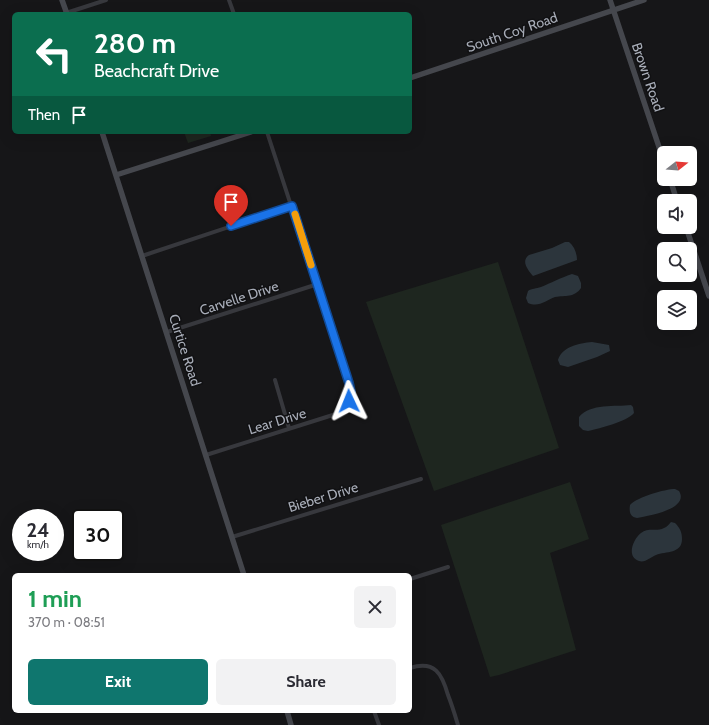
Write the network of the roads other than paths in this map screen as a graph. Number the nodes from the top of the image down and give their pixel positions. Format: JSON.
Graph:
{"nodes":[{"id":1,"x":62,"y":0,"type":"edge"},
{"id":2,"x":106,"y":0,"type":"edge"},
{"id":3,"x":229,"y":0,"type":"edge"},
{"id":4,"x":610,"y":0,"type":"edge"},
{"id":5,"x":644,"y":0,"type":"edge"},
{"id":6,"x":613,"y":10,"type":"junction"},
{"id":7,"x":66,"y":12,"type":"edge"},
{"id":8,"x":69,"y":12,"type":"edge"},
{"id":9,"x":233,"y":12,"type":"edge"},
{"id":10,"x":412,"y":77,"type":"edge"},
{"id":11,"x":103,"y":134,"type":"edge"},
{"id":12,"x":245,"y":134,"type":"edge"},
{"id":13,"x":268,"y":134,"type":"edge"},
{"id":14,"x":659,"y":146,"type":"edge"},
{"id":15,"x":116,"y":176,"type":"junction"},
{"id":16,"x":292,"y":206,"type":"junction"},
{"id":17,"x":688,"y":234,"type":"edge"},
{"id":18,"x":142,"y":256,"type":"junction"},
{"id":19,"x":318,"y":284,"type":"junction"},
{"id":20,"x":709,"y":296,"type":"edge"},
{"id":21,"x":166,"y":332,"type":"junction"},
{"id":22,"x":275,"y":380,"type":"dead end"},
{"id":23,"x":289,"y":428,"type":"junction"},
{"id":24,"x":206,"y":455,"type":"junction"},
{"id":25,"x":421,"y":479,"type":"dead end"},
{"id":26,"x":232,"y":537,"type":"junction"},
{"id":27,"x":448,"y":567,"type":"dead end"},
{"id":28,"x":243,"y":573,"type":"edge"},
{"id":29,"x":412,"y":578,"type":"edge"},
{"id":30,"x":412,"y":667,"type":"edge"},
{"id":31,"x":288,"y":713,"type":"edge"},
{"id":32,"x":375,"y":713,"type":"edge"},
{"id":33,"x":291,"y":725,"type":"edge"},
{"id":34,"x":378,"y":725,"type":"edge"},
{"id":35,"x":458,"y":725,"type":"edge"}],
"edges":[{"from":1,"to":7,"type":"street"},
{"from":2,"to":8,"type":"street"},
{"from":3,"to":9,"type":"street"},
{"from":4,"to":6,"type":"street","name":"Brown Road"},
{"from":5,"to":6,"type":"street","name":"South Coy Road"},
{"from":6,"to":10,"type":"street","name":"South Coy Road"},
{"from":6,"to":14,"type":"street","name":"Brown Road"},
{"from":11,"to":15,"type":"street","name":"Curtice Road"},
{"from":12,"to":15,"type":"street"},
{"from":13,"to":16,"type":"street"},
{"from":15,"to":18,"type":"street","name":"Curtice Road"},
{"from":16,"to":18,"type":"street"},
{"from":16,"to":19,"type":"street"},
{"from":17,"to":20,"type":"street"},
{"from":18,"to":21,"type":"street","name":"Curtice Road"},
{"from":19,"to":21,"type":"street","name":"Carvelle Drive"},
{"from":19,"to":23,"type":"street","name":"Lear Drive"},
{"from":21,"to":24,"type":"street","name":"Curtice Road"},
{"from":22,"to":23,"type":"street"},
{"from":23,"to":24,"type":"street","name":"Lear Drive"},
{"from":24,"to":26,"type":"street","name":"Curtice Road"},
{"from":25,"to":26,"type":"street","name":"Bieber Drive"},
{"from":26,"to":28,"type":"street","name":"Curtice Road"},
{"from":27,"to":29,"type":"street"},
{"from":30,"to":35,"type":"street"},
{"from":31,"to":33,"type":"street"},
{"from":32,"to":34,"type":"street"}]}
